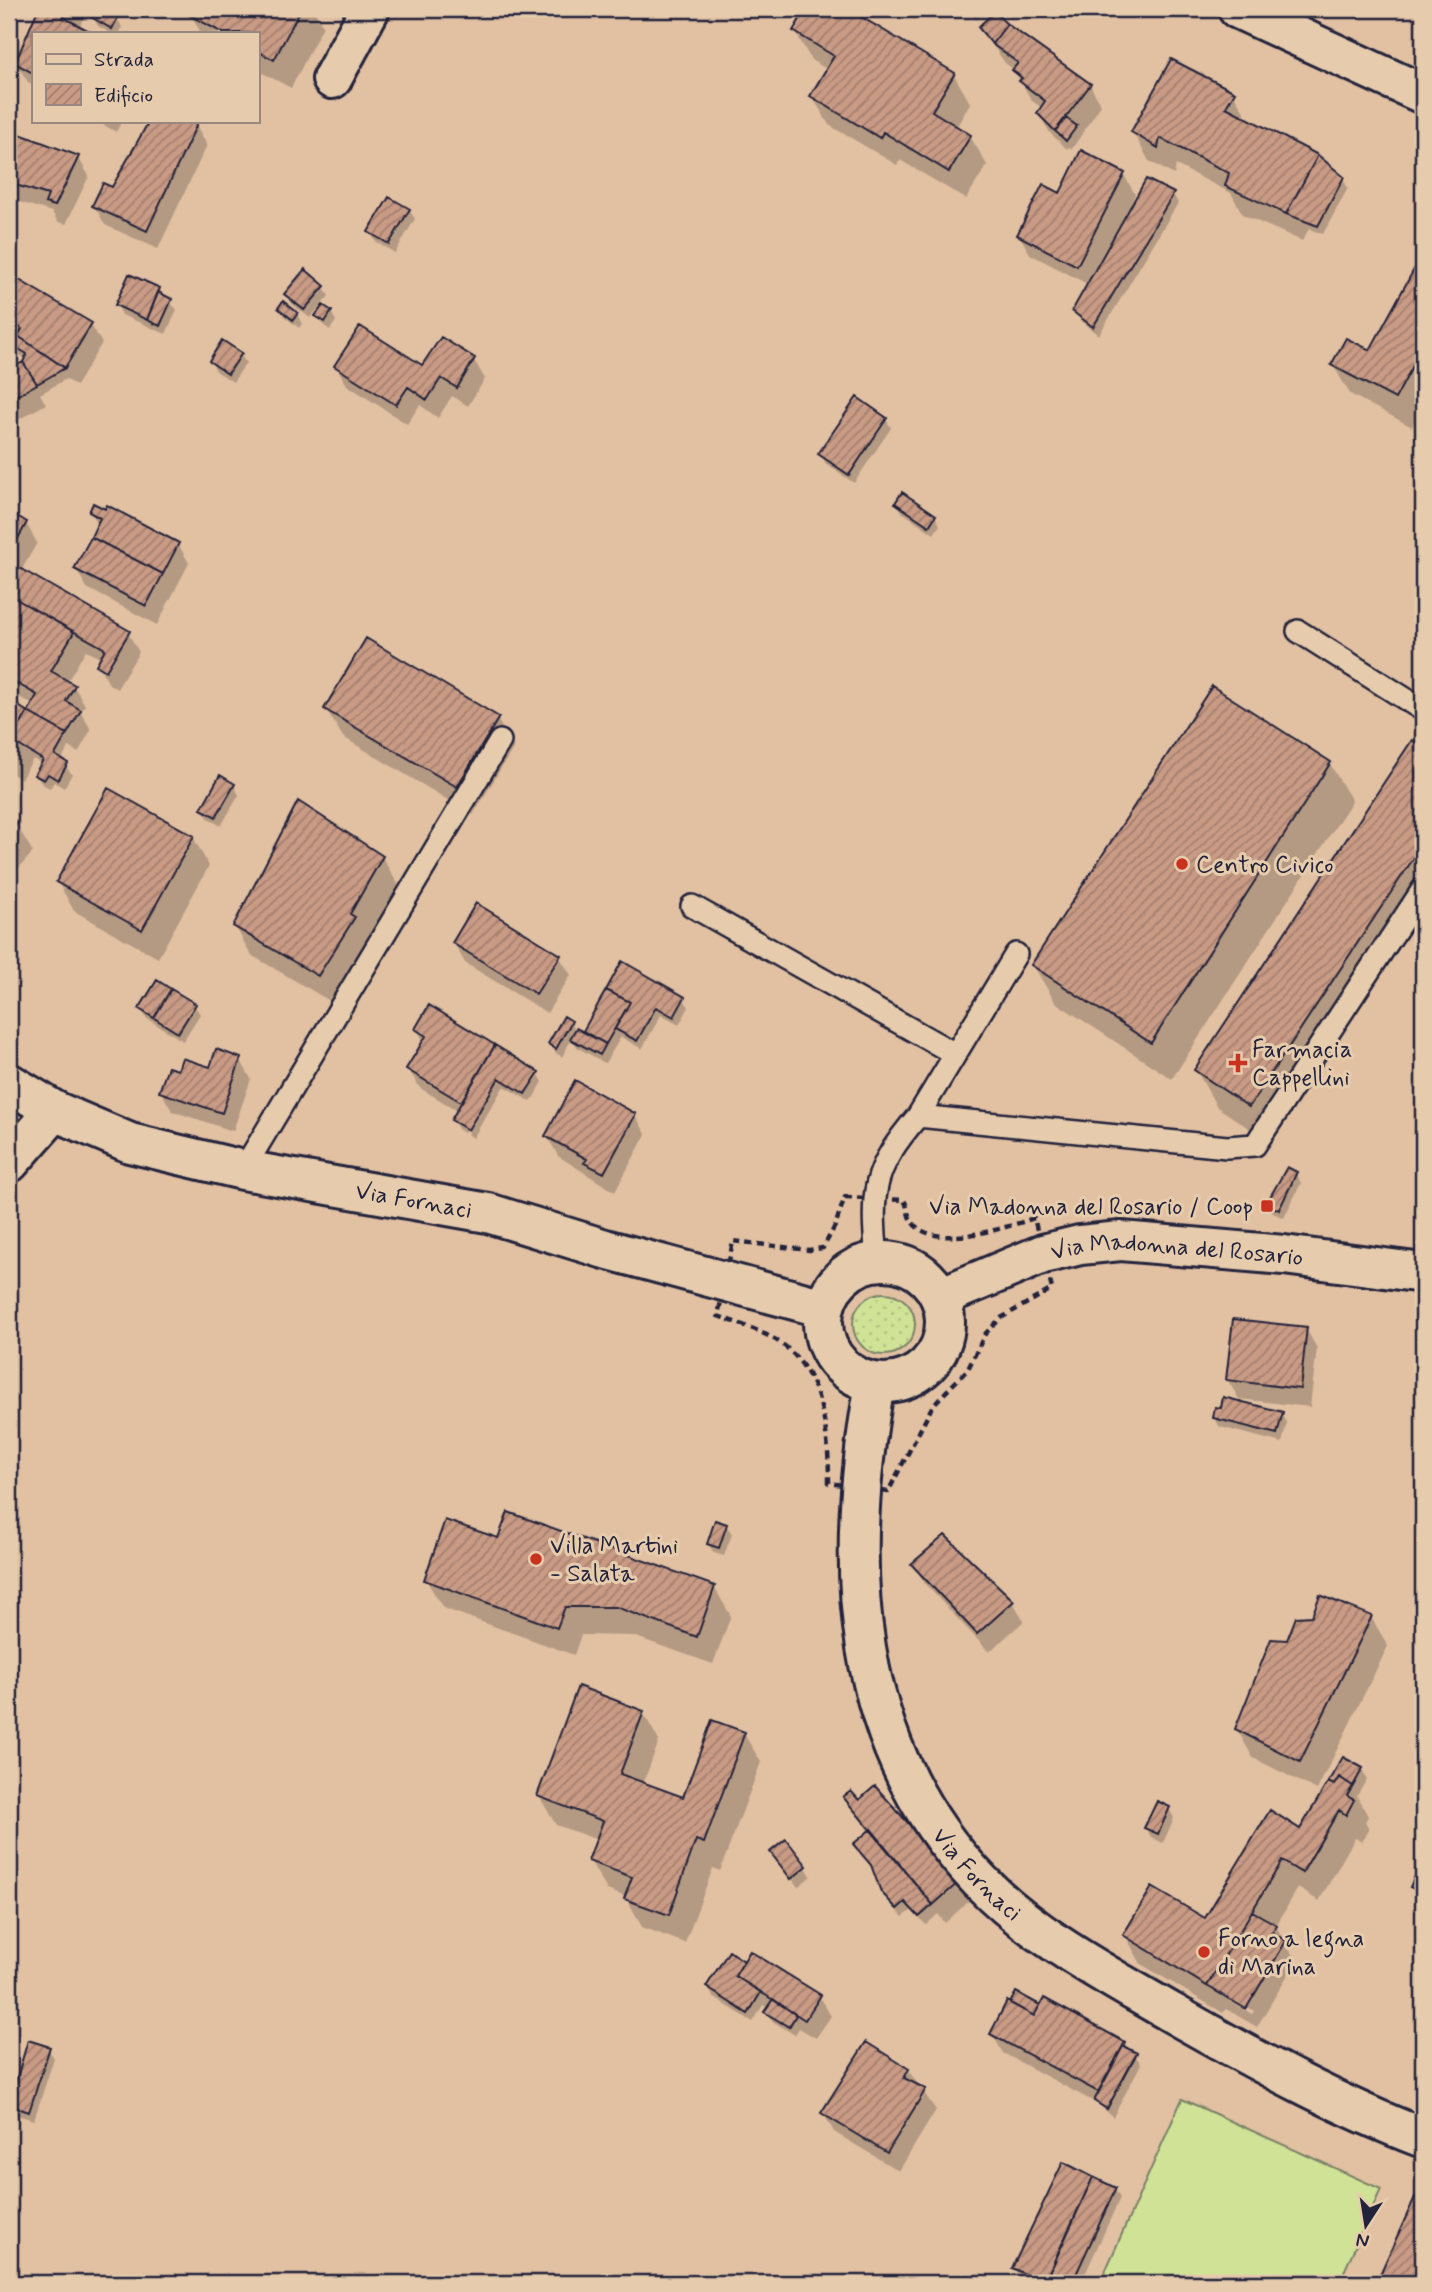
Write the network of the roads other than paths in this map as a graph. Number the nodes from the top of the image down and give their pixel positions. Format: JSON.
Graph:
{"nodes":[{"id":1,"x":370,"y":9,"type":"edge"},
{"id":2,"x":1238,"y":9,"type":"edge"},
{"id":3,"x":332,"y":79,"type":"dead end"},
{"id":4,"x":1423,"y":94,"type":"edge"},
{"id":5,"x":1298,"y":631,"type":"dead end"},
{"id":6,"x":1423,"y":710,"type":"edge"},
{"id":7,"x":500,"y":741,"type":"dead end"},
{"id":8,"x":1423,"y":888,"type":"edge"},
{"id":9,"x":692,"y":906,"type":"dead end"},
{"id":10,"x":1016,"y":954,"type":"dead end"},
{"id":11,"x":955,"y":1054,"type":"junction"},
{"id":12,"x":9,"y":1083,"type":"edge"},
{"id":13,"x":55,"y":1111,"type":"junction"},
{"id":14,"x":918,"y":1116,"type":"junction"},
{"id":15,"x":9,"y":1163,"type":"edge"},
{"id":16,"x":243,"y":1170,"type":"junction"},
{"id":17,"x":877,"y":1261,"type":"junction"},
{"id":18,"x":1423,"y":1273,"type":"edge"},
{"id":19,"x":940,"y":1297,"type":"junction"},
{"id":20,"x":824,"y":1308,"type":"junction"},
{"id":21,"x":876,"y":1384,"type":"junction"},
{"id":22,"x":1423,"y":2138,"type":"edge"}],
"edges":[{"from":1,"to":3,"type":"street"},
{"from":2,"to":4,"type":"street"},
{"from":5,"to":6,"type":"lane"},
{"from":7,"to":16,"type":"lane"},
{"from":8,"to":14,"type":"lane"},
{"from":9,"to":11,"type":"lane"},
{"from":10,"to":11,"type":"lane"},
{"from":11,"to":14,"type":"lane"},
{"from":12,"to":13,"type":"street","name":"Via Fornaci"},
{"from":13,"to":15,"type":"street"},
{"from":13,"to":16,"type":"street","name":"Via Fornaci"},
{"from":14,"to":17,"type":"lane"},
{"from":16,"to":20,"type":"street","name":"Via Fornaci"},
{"from":17,"to":19,"type":"street"},
{"from":17,"to":20,"type":"street"},
{"from":18,"to":19,"type":"street","name":"Via Madonna del Rosario"},
{"from":19,"to":21,"type":"street"},
{"from":20,"to":21,"type":"street"},
{"from":21,"to":22,"type":"street","name":"Via Fornaci"}]}
